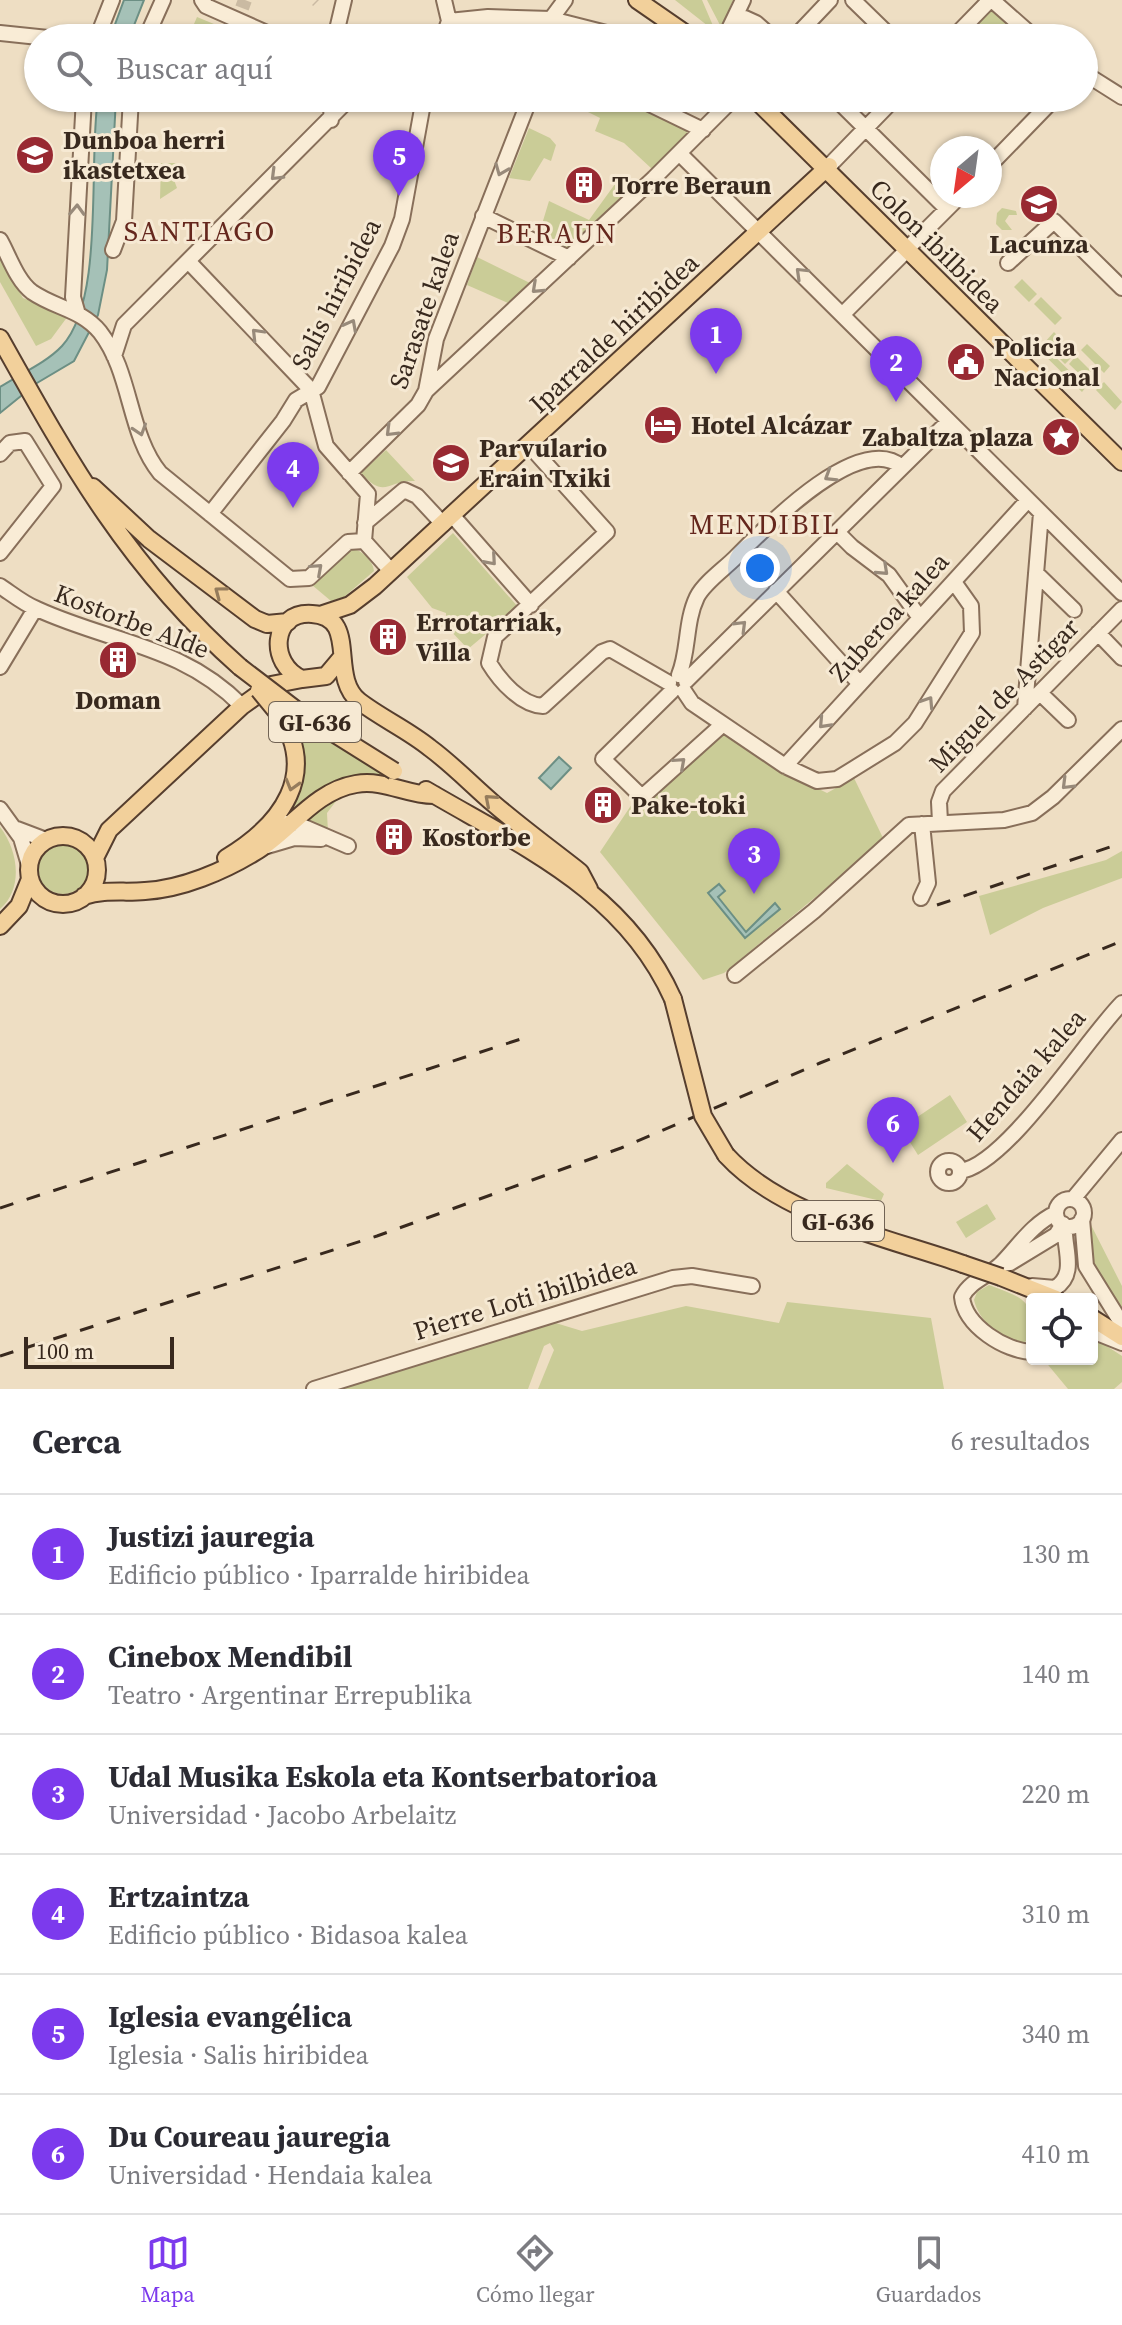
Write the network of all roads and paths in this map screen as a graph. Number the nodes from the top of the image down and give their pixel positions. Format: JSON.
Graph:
{"nodes":[{"id":1,"x":112,"y":0,"type":"edge"},
{"id":2,"x":163,"y":0,"type":"edge"},
{"id":3,"x":344,"y":0,"type":"edge"},
{"id":4,"x":444,"y":0,"type":"edge"},
{"id":5,"x":565,"y":0,"type":"edge"},
{"id":6,"x":637,"y":0,"type":"edge"},
{"id":7,"x":650,"y":0,"type":"edge"},
{"id":8,"x":830,"y":0,"type":"edge"},
{"id":9,"x":853,"y":0,"type":"edge"},
{"id":10,"x":991,"y":0,"type":"edge"},
{"id":11,"x":204,"y":3,"type":"edge"},
{"id":12,"x":741,"y":3,"type":"edge"},
{"id":13,"x":551,"y":19,"type":"junction"},
{"id":14,"x":449,"y":21,"type":"junction"},
{"id":15,"x":103,"y":24,"type":"edge"},
{"id":16,"x":152,"y":24,"type":"edge"},
{"id":17,"x":248,"y":24,"type":"edge"},
{"id":18,"x":338,"y":24,"type":"edge"},
{"id":19,"x":448,"y":24,"type":"edge"},
{"id":20,"x":550,"y":24,"type":"edge"},
{"id":21,"x":571,"y":24,"type":"edge"},
{"id":22,"x":674,"y":24,"type":"edge"},
{"id":23,"x":680,"y":24,"type":"edge"},
{"id":24,"x":730,"y":24,"type":"edge"},
{"id":25,"x":738,"y":24,"type":"edge"},
{"id":26,"x":757,"y":24,"type":"edge"},
{"id":27,"x":807,"y":24,"type":"edge"},
{"id":28,"x":878,"y":24,"type":"edge"},
{"id":29,"x":967,"y":24,"type":"edge"},
{"id":30,"x":1019,"y":24,"type":"edge"},
{"id":31,"x":0,"y":33,"type":"edge"},
{"id":32,"x":24,"y":36,"type":"edge"},
{"id":33,"x":1098,"y":82,"type":"edge"},
{"id":34,"x":1122,"y":97,"type":"edge"},
{"id":35,"x":83,"y":112,"type":"edge"},
{"id":36,"x":130,"y":112,"type":"edge"},
{"id":37,"x":331,"y":112,"type":"edge"},
{"id":38,"x":338,"y":112,"type":"edge"},
{"id":39,"x":421,"y":112,"type":"edge"},
{"id":40,"x":524,"y":112,"type":"edge"},
{"id":41,"x":666,"y":112,"type":"edge"},
{"id":42,"x":720,"y":112,"type":"edge"},
{"id":43,"x":769,"y":112,"type":"edge"},
{"id":44,"x":774,"y":112,"type":"edge"},
{"id":45,"x":849,"y":112,"type":"edge"},
{"id":46,"x":881,"y":112,"type":"edge"},
{"id":47,"x":1041,"y":112,"type":"edge"},
{"id":48,"x":331,"y":120,"type":"junction"},
{"id":49,"x":866,"y":128,"type":"junction"},
{"id":50,"x":703,"y":130,"type":"junction"},
{"id":51,"x":679,"y":153,"type":"junction"},
{"id":52,"x":1002,"y":153,"type":"edge"},
{"id":53,"x":828,"y":168,"type":"junction"},
{"id":54,"x":947,"y":209,"type":"joint"},
{"id":55,"x":483,"y":216,"type":"junction"},
{"id":56,"x":760,"y":232,"type":"junction"},
{"id":57,"x":0,"y":240,"type":"edge"},
{"id":58,"x":909,"y":248,"type":"junction"},
{"id":59,"x":113,"y":250,"type":"dead end"},
{"id":60,"x":569,"y":258,"type":"junction"},
{"id":61,"x":189,"y":262,"type":"junction"},
{"id":62,"x":1008,"y":263,"type":"dead end"},
{"id":63,"x":74,"y":288,"type":"junction"},
{"id":64,"x":1122,"y":288,"type":"edge"},
{"id":65,"x":51,"y":300,"type":"junction"},
{"id":66,"x":78,"y":312,"type":"junction"},
{"id":67,"x":843,"y":314,"type":"junction"},
{"id":68,"x":122,"y":327,"type":"junction"},
{"id":69,"x":97,"y":329,"type":"junction"},
{"id":70,"x":3,"y":343,"type":"edge"},
{"id":71,"x":114,"y":356,"type":"junction"},
{"id":72,"x":311,"y":390,"type":"junction"},
{"id":73,"x":426,"y":391,"type":"junction"},
{"id":74,"x":948,"y":422,"type":"junction"},
{"id":75,"x":529,"y":445,"type":"junction"},
{"id":76,"x":0,"y":454,"type":"edge"},
{"id":77,"x":1122,"y":455,"type":"edge"},
{"id":78,"x":1122,"y":462,"type":"edge"},
{"id":79,"x":70,"y":463,"type":"junction"},
{"id":80,"x":902,"y":467,"type":"junction"},
{"id":81,"x":349,"y":473,"type":"junction"},
{"id":82,"x":368,"y":494,"type":"junction"},
{"id":83,"x":393,"y":497,"type":"junction"},
{"id":84,"x":1028,"y":500,"type":"junction"},
{"id":85,"x":1041,"y":513,"type":"junction"},
{"id":86,"x":210,"y":514,"type":"junction"},
{"id":87,"x":447,"y":520,"type":"junction"},
{"id":88,"x":365,"y":523,"type":"junction"},
{"id":89,"x":837,"y":532,"type":"junction"},
{"id":90,"x":364,"y":541,"type":"junction"},
{"id":91,"x":0,"y":553,"type":"edge"},
{"id":92,"x":391,"y":571,"type":"junction"},
{"id":93,"x":1036,"y":573,"type":"junction"},
{"id":94,"x":954,"y":582,"type":"junction"},
{"id":95,"x":0,"y":586,"type":"edge"},
{"id":96,"x":776,"y":591,"type":"junction"},
{"id":97,"x":1122,"y":593,"type":"edge"},
{"id":98,"x":360,"y":599,"type":"junction"},
{"id":99,"x":531,"y":605,"type":"junction"},
{"id":100,"x":35,"y":609,"type":"junction"},
{"id":101,"x":1122,"y":609,"type":"edge"},
{"id":102,"x":1074,"y":610,"type":"dead end"},
{"id":103,"x":320,"y":615,"type":"junction"},
{"id":104,"x":920,"y":618,"type":"junction"},
{"id":105,"x":288,"y":622,"type":"junction"},
{"id":106,"x":1098,"y":633,"type":"junction"},
{"id":107,"x":277,"y":648,"type":"junction"},
{"id":108,"x":342,"y":652,"type":"junction"},
{"id":109,"x":1122,"y":658,"type":"edge"},
{"id":110,"x":0,"y":667,"type":"edge"},
{"id":111,"x":240,"y":667,"type":"junction"},
{"id":112,"x":302,"y":679,"type":"junction"},
{"id":113,"x":678,"y":684,"type":"junction"},
{"id":114,"x":860,"y":684,"type":"junction"},
{"id":115,"x":262,"y":689,"type":"junction"},
{"id":116,"x":1040,"y":693,"type":"junction"},
{"id":117,"x":242,"y":706,"type":"junction"},
{"id":118,"x":1025,"y":708,"type":"junction"},
{"id":119,"x":1068,"y":720,"type":"dead end"},
{"id":120,"x":722,"y":725,"type":"junction"},
{"id":121,"x":1122,"y":729,"type":"edge"},
{"id":122,"x":785,"y":766,"type":"junction"},
{"id":123,"x":435,"y":795,"type":"junction"},
{"id":124,"x":0,"y":809,"type":"edge"},
{"id":125,"x":940,"y":822,"type":"junction"},
{"id":126,"x":292,"y":823,"type":"junction"},
{"id":127,"x":922,"y":824,"type":"junction"},
{"id":128,"x":17,"y":829,"type":"junction"},
{"id":129,"x":109,"y":830,"type":"junction"},
{"id":130,"x":46,"y":840,"type":"junction"},
{"id":131,"x":80,"y":840,"type":"junction"},
{"id":132,"x":263,"y":847,"type":"junction"},
{"id":133,"x":96,"y":862,"type":"junction"},
{"id":134,"x":30,"y":872,"type":"junction"},
{"id":135,"x":209,"y":872,"type":"junction"},
{"id":136,"x":589,"y":889,"type":"junction"},
{"id":137,"x":129,"y":891,"type":"junction"},
{"id":138,"x":84,"y":896,"type":"junction"},
{"id":139,"x":921,"y":898,"type":"dead end"},
{"id":140,"x":52,"y":902,"type":"junction"},
{"id":141,"x":13,"y":913,"type":"junction"},
{"id":142,"x":0,"y":926,"type":"edge"},
{"id":143,"x":735,"y":975,"type":"dead end"},
{"id":144,"x":1122,"y":1003,"type":"edge"},
{"id":145,"x":1122,"y":1140,"type":"edge"},
{"id":146,"x":1122,"y":1155,"type":"edge"},
{"id":147,"x":960,"y":1171,"type":"dead end"},
{"id":148,"x":1079,"y":1209,"type":"junction"},
{"id":149,"x":1061,"y":1221,"type":"junction"},
{"id":150,"x":1001,"y":1271,"type":"junction"},
{"id":151,"x":1020,"y":1284,"type":"junction"},
{"id":152,"x":752,"y":1286,"type":"dead end"},
{"id":153,"x":1028,"y":1293,"type":"edge"},
{"id":154,"x":1042,"y":1293,"type":"edge"},
{"id":155,"x":1098,"y":1322,"type":"edge"},
{"id":156,"x":1122,"y":1324,"type":"edge"},
{"id":157,"x":1098,"y":1333,"type":"edge"},
{"id":158,"x":1122,"y":1340,"type":"edge"},
{"id":159,"x":1026,"y":1349,"type":"edge"},
{"id":160,"x":314,"y":1389,"type":"edge"}],
"edges":[{"from":1,"to":15,"type":"street"},
{"from":2,"to":16,"type":"street"},
{"from":3,"to":18,"type":"street"},
{"from":4,"to":14,"type":"street"},
{"from":5,"to":13,"type":"street"},
{"from":6,"to":22,"type":"main road"},
{"from":7,"to":23,"type":"main road"},
{"from":8,"to":27,"type":"street"},
{"from":9,"to":28,"type":"street"},
{"from":10,"to":29,"type":"street"},
{"from":10,"to":30,"type":"street"},
{"from":11,"to":17,"type":"street"},
{"from":12,"to":24,"type":"street"},
{"from":13,"to":14,"type":"street"},
{"from":13,"to":20,"type":"street"},
{"from":13,"to":21,"type":"street"},
{"from":14,"to":19,"type":"street"},
{"from":25,"to":26,"type":"street"},
{"from":31,"to":32,"type":"street"},
{"from":33,"to":34,"type":"street"},
{"from":63,"to":35,"type":"street","one_way":true},
{"from":36,"to":59,"type":"street"},
{"from":37,"to":48,"type":"street"},
{"from":38,"to":48,"type":"street"},
{"from":72,"to":39,"type":"street","name":"Salis hiribidea","one_way":true},
{"from":40,"to":55,"type":"street","name":"Sarasate kalea","one_way":true},
{"from":41,"to":50,"type":"street"},
{"from":42,"to":50,"type":"street"},
{"from":43,"to":53,"type":"main road","name":"Colon ibilbidea"},
{"from":44,"to":53,"type":"main road"},
{"from":45,"to":49,"type":"street"},
{"from":46,"to":49,"type":"street"},
{"from":47,"to":52,"type":"street"},
{"from":48,"to":61,"type":"street","one_way":true},
{"from":49,"to":53,"type":"street"},
{"from":49,"to":54,"type":"street"},
{"from":50,"to":51,"type":"street"},
{"from":51,"to":56,"type":"street"},
{"from":51,"to":60,"type":"street"},
{"from":53,"to":56,"type":"main road","name":"Iparralde hiribidea"},
{"from":53,"to":58,"type":"main road","name":"Colon ibilbidea"},
{"from":54,"to":58,"type":"street"},
{"from":55,"to":60,"type":"street"},
{"from":55,"to":73,"type":"street","name":"Sarasate kalea"},
{"from":67,"to":56,"type":"street","one_way":true},
{"from":56,"to":75,"type":"main road","name":"Iparralde hiribidea"},
{"from":57,"to":65,"type":"street"},
{"from":58,"to":67,"type":"street"},
{"from":58,"to":77,"type":"main road","name":"Colon ibilbidea"},
{"from":58,"to":78,"type":"main road","name":"Colon ibilbidea"},
{"from":60,"to":73,"type":"street","one_way":true},
{"from":61,"to":68,"type":"street"},
{"from":72,"to":61,"type":"street","one_way":true},
{"from":62,"to":64,"type":"street"},
{"from":63,"to":65,"type":"street"},
{"from":63,"to":66,"type":"street"},
{"from":65,"to":66,"type":"street"},
{"from":66,"to":69,"type":"street"},
{"from":67,"to":74,"type":"street"},
{"from":68,"to":69,"type":"street"},
{"from":68,"to":71,"type":"street"},
{"from":69,"to":71,"type":"street"},
{"from":70,"to":79,"type":"main road","number":"GI-636"},
{"from":71,"to":86,"type":"street","one_way":true},
{"from":72,"to":81,"type":"street","name":"Salis hiribidea"},
{"from":72,"to":86,"type":"street"},
{"from":73,"to":81,"type":"street","name":"Sarasate kalea","one_way":true},
{"from":74,"to":80,"type":"street"},
{"from":74,"to":84,"type":"street"},
{"from":75,"to":87,"type":"main road","name":"Iparralde hiribidea"},
{"from":75,"to":99,"type":"street"},
{"from":76,"to":91,"type":"street"},
{"from":105,"to":79,"type":"main road","one_way":true},
{"from":79,"to":111,"type":"main road","number":"GI-636"},
{"from":80,"to":89,"type":"street"},
{"from":80,"to":113,"type":"street","one_way":true},
{"from":81,"to":82,"type":"street","name":"Salis hiribidea"},
{"from":82,"to":83,"type":"street"},
{"from":82,"to":88,"type":"street"},
{"from":83,"to":87,"type":"street"},
{"from":83,"to":88,"type":"street"},
{"from":84,"to":85,"type":"street"},
{"from":84,"to":94,"type":"street","name":"Zuberoa kalea"},
{"from":85,"to":93,"type":"street"},
{"from":85,"to":97,"type":"street"},
{"from":86,"to":90,"type":"street","one_way":true},
{"from":87,"to":92,"type":"main road","name":"Iparralde hiribidea"},
{"from":87,"to":99,"type":"street","one_way":true},
{"from":88,"to":90,"type":"street"},
{"from":89,"to":96,"type":"street"},
{"from":89,"to":104,"type":"street","one_way":true},
{"from":90,"to":92,"type":"street"},
{"from":92,"to":98,"type":"main road","name":"Iparralde hiribidea"},
{"from":93,"to":102,"type":"street"},
{"from":93,"to":118,"type":"street"},
{"from":94,"to":104,"type":"street","name":"Zuberoa kalea"},
{"from":122,"to":94,"type":"street","one_way":true},
{"from":95,"to":100,"type":"street","name":"Kostorbe Alde"},
{"from":113,"to":96,"type":"street","one_way":true},
{"from":96,"to":114,"type":"street"},
{"from":98,"to":103,"type":"main road","name":"Iparralde hiribidea"},
{"from":98,"to":108,"type":"main road","name":"Iparralde hiribidea"},
{"from":99,"to":113,"type":"street"},
{"from":100,"to":110,"type":"street"},
{"from":100,"to":117,"type":"street","name":"Kostorbe Alde"},
{"from":101,"to":106,"type":"street","name":"Miguel de Astigar"},
{"from":103,"to":105,"type":"main road"},
{"from":103,"to":108,"type":"main road"},
{"from":104,"to":114,"type":"street","name":"Zuberoa kalea"},
{"from":105,"to":107,"type":"main road"},
{"from":106,"to":109,"type":"street"},
{"from":106,"to":116,"type":"street","name":"Miguel de Astigar"},
{"from":107,"to":112,"type":"main road"},
{"from":107,"to":115,"type":"main road"},
{"from":108,"to":112,"type":"main road"},
{"from":136,"to":108,"type":"main road","one_way":true},
{"from":111,"to":123,"type":"main road","number":"GI-636","bridge":true},
{"from":111,"to":135,"type":"main road","one_way":true,"bridge":true},
{"from":112,"to":115,"type":"main road"},
{"from":113,"to":120,"type":"street"},
{"from":113,"to":120,"type":"street","one_way":true},
{"from":114,"to":122,"type":"street","name":"Zuberoa kalea","one_way":true},
{"from":115,"to":117,"type":"main road"},
{"from":116,"to":118,"type":"street","name":"Miguel de Astigar"},
{"from":116,"to":119,"type":"street"},
{"from":117,"to":129,"type":"main road"},
{"from":118,"to":125,"type":"street","name":"Miguel de Astigar"},
{"from":120,"to":122,"type":"street"},
{"from":121,"to":125,"type":"street","one_way":true},
{"from":123,"to":126,"type":"main road"},
{"from":123,"to":136,"type":"main road","number":"GI-636"},
{"from":124,"to":128,"type":"street"},
{"from":125,"to":127,"type":"street"},
{"from":126,"to":132,"type":"main road"},
{"from":126,"to":132,"type":"street"},
{"from":126,"to":135,"type":"street"},
{"from":127,"to":139,"type":"street"},
{"from":127,"to":143,"type":"street"},
{"from":128,"to":130,"type":"street"},
{"from":128,"to":134,"type":"street"},
{"from":129,"to":131,"type":"main road"},
{"from":129,"to":133,"type":"main road"},
{"from":130,"to":131,"type":"main road"},
{"from":130,"to":134,"type":"main road"},
{"from":131,"to":133,"type":"main road"},
{"from":132,"to":135,"type":"main road"},
{"from":133,"to":137,"type":"main road"},
{"from":133,"to":138,"type":"main road"},
{"from":134,"to":140,"type":"main road"},
{"from":134,"to":141,"type":"main road"},
{"from":135,"to":137,"type":"main road"},
{"from":136,"to":150,"type":"main road","number":"GI-636","bridge":true},
{"from":137,"to":138,"type":"main road"},
{"from":138,"to":140,"type":"main road"},
{"from":140,"to":141,"type":"main road"},
{"from":141,"to":142,"type":"main road"},
{"from":144,"to":147,"type":"street","name":"Hendaia kalea"},
{"from":145,"to":148,"type":"street"},
{"from":146,"to":148,"type":"street"},
{"from":148,"to":149,"type":"street"},
{"from":148,"to":149,"type":"street"},
{"from":148,"to":156,"type":"street"},
{"from":149,"to":150,"type":"street"},
{"from":149,"to":151,"type":"street"},
{"from":150,"to":151,"type":"main road","number":"GI-636"},
{"from":150,"to":159,"type":"street"},
{"from":151,"to":153,"type":"street"},
{"from":151,"to":154,"type":"main road","number":"GI-636"},
{"from":152,"to":160,"type":"street","name":"Pierre Loti ibilbidea"},
{"from":155,"to":158,"type":"main road"},
{"from":157,"to":158,"type":"street"}]}
